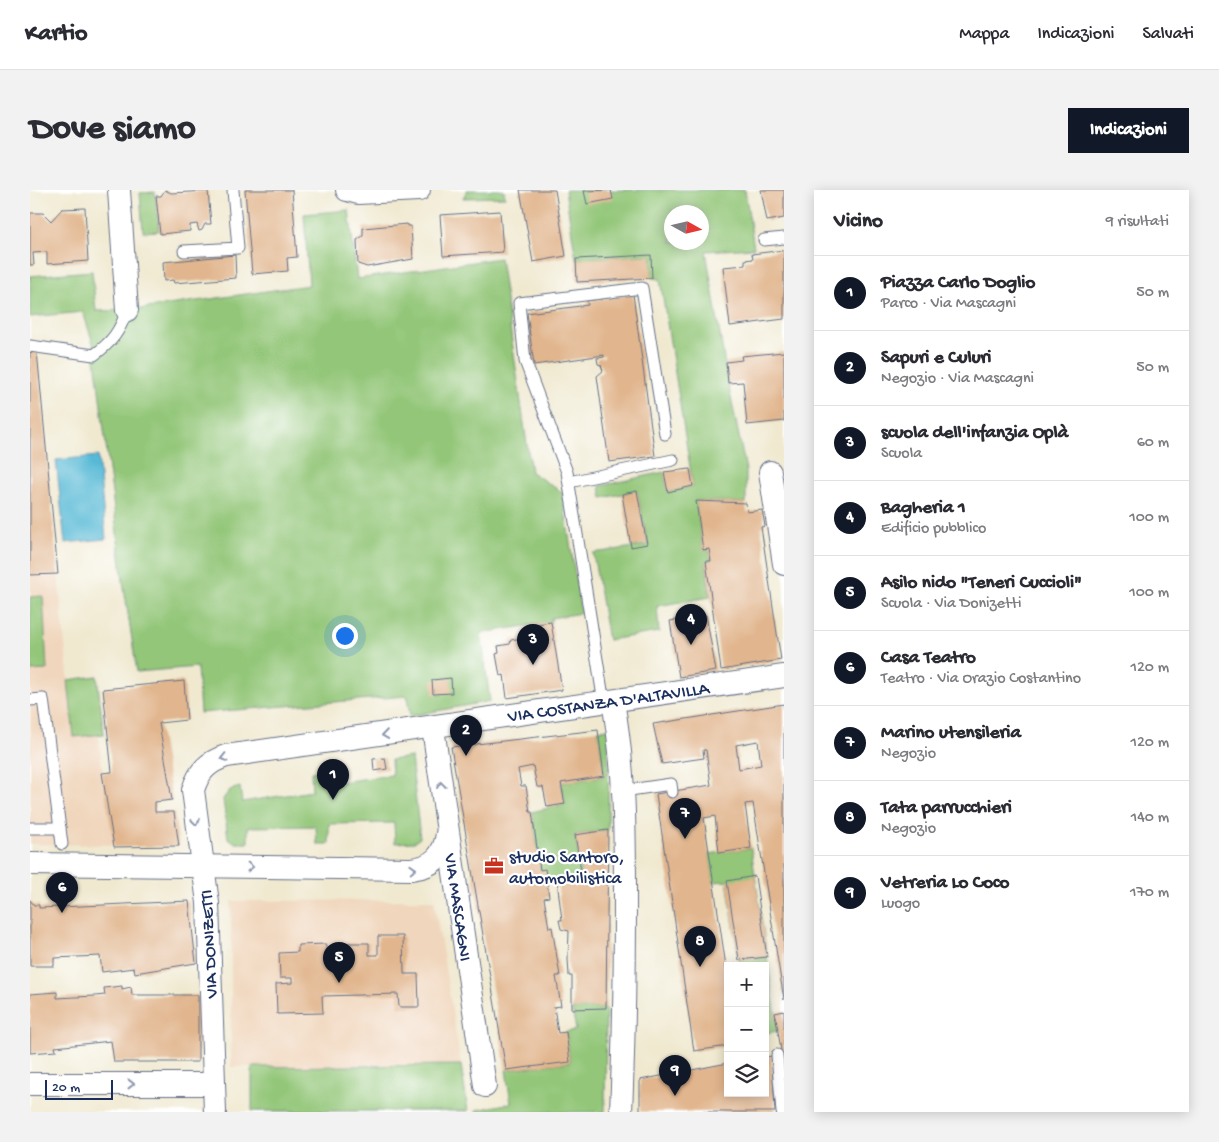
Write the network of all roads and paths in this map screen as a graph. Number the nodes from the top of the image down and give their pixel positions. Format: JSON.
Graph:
{"nodes":[{"id":1,"x":118,"y":190,"type":"edge"},
{"id":2,"x":233,"y":190,"type":"edge"},
{"id":3,"x":347,"y":190,"type":"edge"},
{"id":4,"x":419,"y":190,"type":"edge"},
{"id":5,"x":784,"y":238,"type":"edge"},
{"id":6,"x":764,"y":240,"type":"dead end"},
{"id":7,"x":184,"y":251,"type":"dead end"},
{"id":8,"x":127,"y":310,"type":"joint"},
{"id":9,"x":30,"y":346,"type":"edge"},
{"id":10,"x":665,"y":434,"type":"dead end"},
{"id":11,"x":673,"y":460,"type":"dead end"},
{"id":12,"x":770,"y":472,"type":"dead end"},
{"id":13,"x":569,"y":482,"type":"junction"},
{"id":14,"x":784,"y":564,"type":"edge"},
{"id":15,"x":784,"y":676,"type":"edge"},
{"id":16,"x":30,"y":700,"type":"edge"},
{"id":17,"x":609,"y":702,"type":"junction"},
{"id":18,"x":433,"y":728,"type":"junction"},
{"id":19,"x":197,"y":778,"type":"joint"},
{"id":20,"x":622,"y":791,"type":"junction"},
{"id":21,"x":672,"y":792,"type":"dead end"},
{"id":22,"x":30,"y":828,"type":"edge"},
{"id":23,"x":60,"y":828,"type":"junction"},
{"id":24,"x":447,"y":834,"type":"junction"},
{"id":25,"x":62,"y":844,"type":"dead end"},
{"id":26,"x":30,"y":864,"type":"edge"},
{"id":27,"x":202,"y":866,"type":"junction"},
{"id":28,"x":777,"y":1055,"type":"dead end"},
{"id":29,"x":30,"y":1084,"type":"edge"},
{"id":30,"x":214,"y":1084,"type":"junction"},
{"id":31,"x":485,"y":1086,"type":"dead end"},
{"id":32,"x":215,"y":1112,"type":"edge"},
{"id":33,"x":621,"y":1112,"type":"edge"},
{"id":34,"x":782,"y":1112,"type":"edge"}],
"edges":[{"from":1,"to":8,"type":"street"},
{"from":2,"to":7,"type":"lane"},
{"from":3,"to":4,"type":"street"},
{"from":5,"to":6,"type":"lane"},
{"from":8,"to":9,"type":"lane"},
{"from":10,"to":13,"type":"lane"},
{"from":11,"to":13,"type":"lane"},
{"from":12,"to":14,"type":"street"},
{"from":13,"to":17,"type":"lane"},
{"from":15,"to":17,"type":"street","name":"VIA COSTANZA D'ALTAVILLA"},
{"from":16,"to":23,"type":"lane"},
{"from":17,"to":18,"type":"street","name":"VIA COSTANZA D'ALTAVILLA"},
{"from":17,"to":20,"type":"street"},
{"from":18,"to":19,"type":"street","name":"VIA COSTANZA D'ALTAVILLA","one_way":true},
{"from":24,"to":18,"type":"street","name":"VIA MASCAGNI","one_way":true},
{"from":19,"to":27,"type":"street","name":"VIA DONIZETTI","one_way":true},
{"from":20,"to":21,"type":"lane"},
{"from":20,"to":33,"type":"street"},
{"from":22,"to":23,"type":"lane"},
{"from":23,"to":25,"type":"lane"},
{"from":27,"to":24,"type":"street","one_way":true},
{"from":24,"to":31,"type":"street","name":"VIA MASCAGNI"},
{"from":26,"to":27,"type":"street"},
{"from":27,"to":30,"type":"street","name":"VIA DONIZETTI"},
{"from":28,"to":34,"type":"lane"},
{"from":29,"to":30,"type":"street","one_way":true},
{"from":30,"to":32,"type":"street","name":"VIA DONIZETTI"}]}
